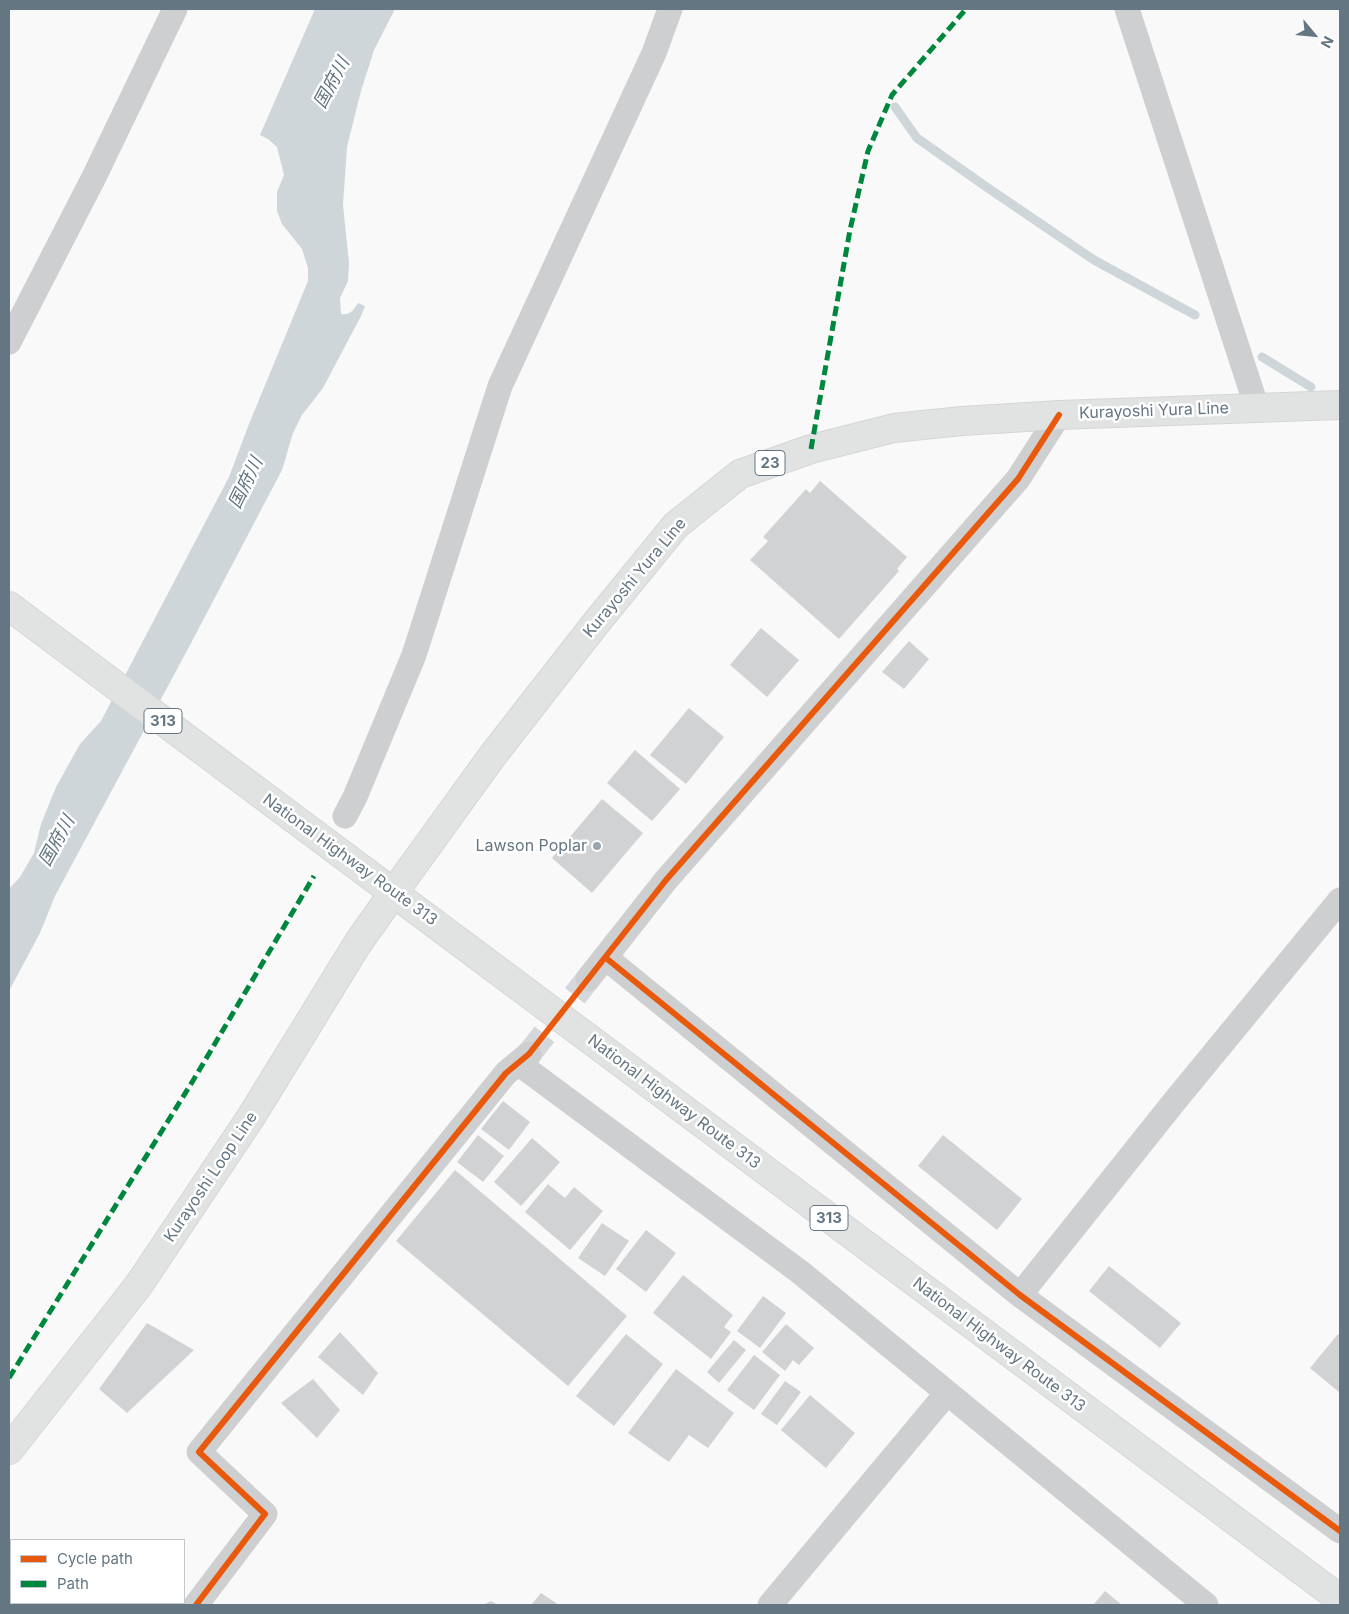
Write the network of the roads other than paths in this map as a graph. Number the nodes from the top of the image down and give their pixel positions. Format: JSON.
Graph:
{"nodes":[{"id":1,"x":175,"y":9,"type":"edge"},
{"id":2,"x":670,"y":9,"type":"edge"},
{"id":3,"x":1127,"y":9,"type":"edge"},
{"id":4,"x":9,"y":342,"type":"edge"},
{"id":5,"x":1340,"y":405,"type":"edge"},
{"id":6,"x":1257,"y":408,"type":"junction"},
{"id":7,"x":1059,"y":415,"type":"junction"},
{"id":8,"x":9,"y":606,"type":"edge"},
{"id":9,"x":345,"y":816,"type":"dead end"},
{"id":10,"x":394,"y":892,"type":"junction"},
{"id":11,"x":1340,"y":900,"type":"edge"},
{"id":12,"x":606,"y":958,"type":"junction"},
{"id":13,"x":588,"y":979,"type":"tunnel mouth"},
{"id":14,"x":1020,"y":1295,"type":"junction"},
{"id":15,"x":947,"y":1394,"type":"junction"},
{"id":16,"x":9,"y":1450,"type":"edge"},
{"id":17,"x":1340,"y":1531,"type":"edge"},
{"id":18,"x":1340,"y":1599,"type":"edge"},
{"id":19,"x":196,"y":1605,"type":"edge"},
{"id":20,"x":770,"y":1605,"type":"edge"},
{"id":21,"x":1206,"y":1605,"type":"edge"}],
"edges":[{"from":1,"to":4,"type":"street"},
{"from":2,"to":9,"type":"street"},
{"from":3,"to":6,"type":"street"},
{"from":5,"to":6,"type":"main road","name":"Kurayoshi Yura Line","number":"23"},
{"from":6,"to":7,"type":"main road","name":"Kurayoshi Yura Line","number":"23"},
{"from":7,"to":10,"type":"main road","name":"Kurayoshi Yura Line","number":"23"},
{"from":7,"to":12,"type":"street"},
{"from":8,"to":10,"type":"main road","name":"National Highway Route 313","number":"313"},
{"from":10,"to":16,"type":"main road","name":"Kurayoshi Loop Line"},
{"from":10,"to":18,"type":"main road","name":"National Highway Route 313","number":"313"},
{"from":11,"to":14,"type":"street"},
{"from":12,"to":13,"type":"street"},
{"from":12,"to":14,"type":"street"},
{"from":14,"to":17,"type":"street"},
{"from":15,"to":19,"type":"street"},
{"from":15,"to":20,"type":"street"},
{"from":15,"to":21,"type":"street"}]}
